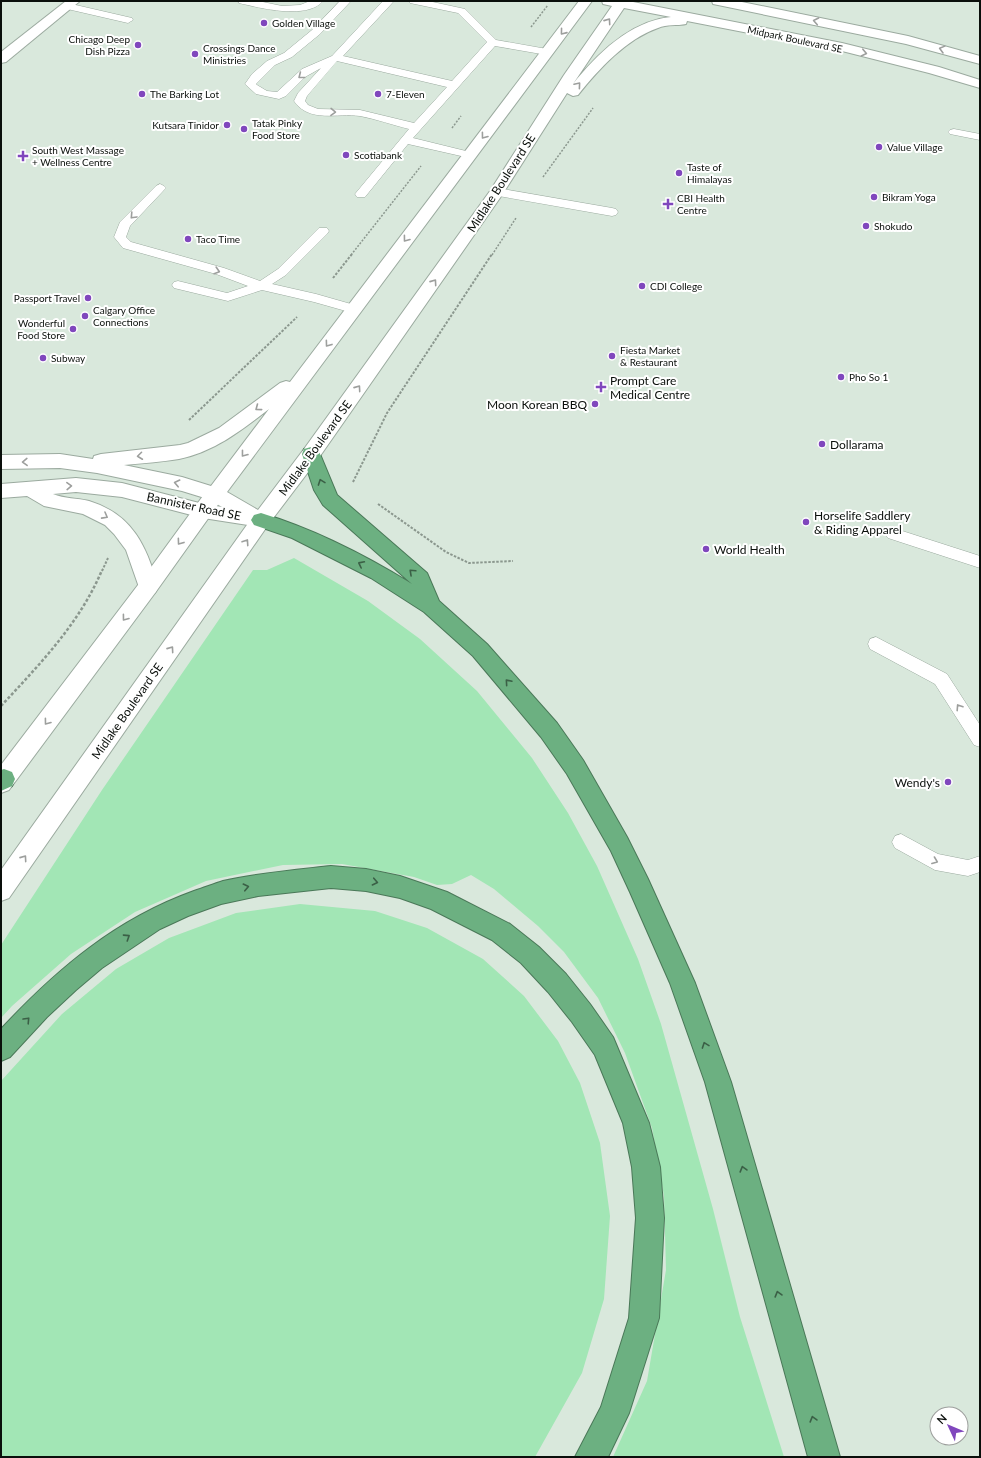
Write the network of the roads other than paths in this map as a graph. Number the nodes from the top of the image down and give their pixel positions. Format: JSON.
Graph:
{"nodes":[{"id":1,"x":243,"y":1,"type":"edge"},
{"id":2,"x":318,"y":1,"type":"edge"},
{"id":3,"x":346,"y":1,"type":"edge"},
{"id":4,"x":389,"y":1,"type":"edge"},
{"id":5,"x":414,"y":1,"type":"edge"},
{"id":6,"x":586,"y":1,"type":"edge"},
{"id":7,"x":718,"y":1,"type":"edge"},
{"id":8,"x":617,"y":2,"type":"edge"},
{"id":9,"x":71,"y":4,"type":"edge"},
{"id":10,"x":128,"y":20,"type":"dead end"},
{"id":11,"x":716,"y":23,"type":"junction"},
{"id":12,"x":493,"y":42,"type":"junction"},
{"id":13,"x":547,"y":52,"type":"junction"},
{"id":14,"x":1,"y":58,"type":"edge"},
{"id":15,"x":336,"y":58,"type":"junction"},
{"id":16,"x":980,"y":60,"type":"edge"},
{"id":17,"x":980,"y":84,"type":"edge"},
{"id":18,"x":454,"y":85,"type":"junction"},
{"id":19,"x":416,"y":127,"type":"junction"},
{"id":20,"x":954,"y":132,"type":"dead end"},
{"id":21,"x":980,"y":137,"type":"edge"},
{"id":22,"x":406,"y":140,"type":"junction"},
{"id":23,"x":470,"y":155,"type":"junction"},
{"id":24,"x":518,"y":159,"type":"junction"},
{"id":25,"x":160,"y":188,"type":"dead end"},
{"id":26,"x":497,"y":192,"type":"junction"},
{"id":27,"x":360,"y":194,"type":"dead end"},
{"id":28,"x":612,"y":212,"type":"dead end"},
{"id":29,"x":322,"y":231,"type":"dead end"},
{"id":30,"x":178,"y":285,"type":"dead end"},
{"id":31,"x":262,"y":286,"type":"junction"},
{"id":32,"x":353,"y":309,"type":"junction"},
{"id":33,"x":311,"y":368,"type":"junction"},
{"id":34,"x":311,"y":454,"type":"junction"},
{"id":35,"x":1,"y":462,"type":"edge"},
{"id":36,"x":77,"y":464,"type":"junction"},
{"id":37,"x":30,"y":489,"type":"junction"},
{"id":38,"x":1,"y":492,"type":"edge"},
{"id":39,"x":215,"y":494,"type":"junction"},
{"id":40,"x":203,"y":511,"type":"junction"},
{"id":41,"x":261,"y":520,"type":"junction"},
{"id":42,"x":892,"y":534,"type":"dead end"},
{"id":43,"x":980,"y":562,"type":"edge"},
{"id":44,"x":148,"y":587,"type":"junction"},
{"id":45,"x":431,"y":606,"type":"junction"},
{"id":46,"x":876,"y":644,"type":"dead end"},
{"id":47,"x":980,"y":740,"type":"edge"},
{"id":48,"x":2,"y":781,"type":"edge"},
{"id":49,"x":901,"y":842,"type":"dead end"},
{"id":50,"x":980,"y":864,"type":"edge"},
{"id":51,"x":1,"y":890,"type":"edge"},
{"id":52,"x":1,"y":1048,"type":"edge"},
{"id":53,"x":591,"y":1457,"type":"edge"},
{"id":54,"x":824,"y":1457,"type":"edge"}],
"edges":[{"from":1,"to":2,"type":"lane"},
{"from":15,"to":3,"type":"lane","one_way":true},
{"from":4,"to":15,"type":"lane"},
{"from":5,"to":12,"type":"lane"},
{"from":6,"to":13,"type":"street","one_way":true},
{"from":16,"to":7,"type":"street","name":"Midpark Boulevard SE","one_way":true},
{"from":8,"to":11,"type":"street","name":"Midpark Boulevard SE"},
{"from":24,"to":8,"type":"street","name":"Midlake Boulevard SE","one_way":true},
{"from":9,"to":10,"type":"lane"},
{"from":9,"to":14,"type":"street"},
{"from":11,"to":17,"type":"street","name":"Midpark Boulevard SE","one_way":true},
{"from":24,"to":11,"type":"street","one_way":true},
{"from":12,"to":13,"type":"lane"},
{"from":12,"to":18,"type":"lane"},
{"from":13,"to":23,"type":"street","one_way":true},
{"from":15,"to":18,"type":"lane"},
{"from":15,"to":19,"type":"lane","one_way":true},
{"from":18,"to":19,"type":"lane"},
{"from":19,"to":22,"type":"lane"},
{"from":20,"to":21,"type":"lane"},
{"from":22,"to":23,"type":"lane"},
{"from":22,"to":27,"type":"lane"},
{"from":23,"to":32,"type":"street","one_way":true},
{"from":24,"to":26,"type":"street","name":"Midlake Boulevard SE"},
{"from":25,"to":31,"type":"lane","one_way":true},
{"from":26,"to":28,"type":"lane"},
{"from":34,"to":26,"type":"street","name":"Midlake Boulevard SE","one_way":true},
{"from":29,"to":31,"type":"lane"},
{"from":30,"to":31,"type":"lane"},
{"from":31,"to":32,"type":"lane"},
{"from":32,"to":33,"type":"street","one_way":true},
{"from":33,"to":36,"type":"street","one_way":true},
{"from":33,"to":39,"type":"street","one_way":true},
{"from":34,"to":41,"type":"street","name":"Midlake Boulevard SE"},
{"from":45,"to":34,"type":"highway","one_way":true},
{"from":36,"to":35,"type":"street","name":"Bannister Road SE","one_way":true},
{"from":39,"to":36,"type":"street","name":"Bannister Road SE","one_way":true},
{"from":37,"to":38,"type":"street","name":"Bannister Road SE"},
{"from":37,"to":40,"type":"street","name":"Bannister Road SE","one_way":true},
{"from":37,"to":44,"type":"street","one_way":true},
{"from":39,"to":40,"type":"street"},
{"from":39,"to":41,"type":"street","name":"Bannister Road SE"},
{"from":40,"to":41,"type":"street","name":"Bannister Road SE"},
{"from":40,"to":44,"type":"street","one_way":true},
{"from":45,"to":41,"type":"highway","one_way":true},
{"from":51,"to":41,"type":"street","name":"Midlake Boulevard SE","one_way":true},
{"from":42,"to":43,"type":"lane"},
{"from":44,"to":48,"type":"street","one_way":true},
{"from":54,"to":45,"type":"highway","one_way":true},
{"from":47,"to":46,"type":"lane","one_way":true},
{"from":49,"to":50,"type":"lane","one_way":true},
{"from":52,"to":53,"type":"highway","one_way":true}]}
